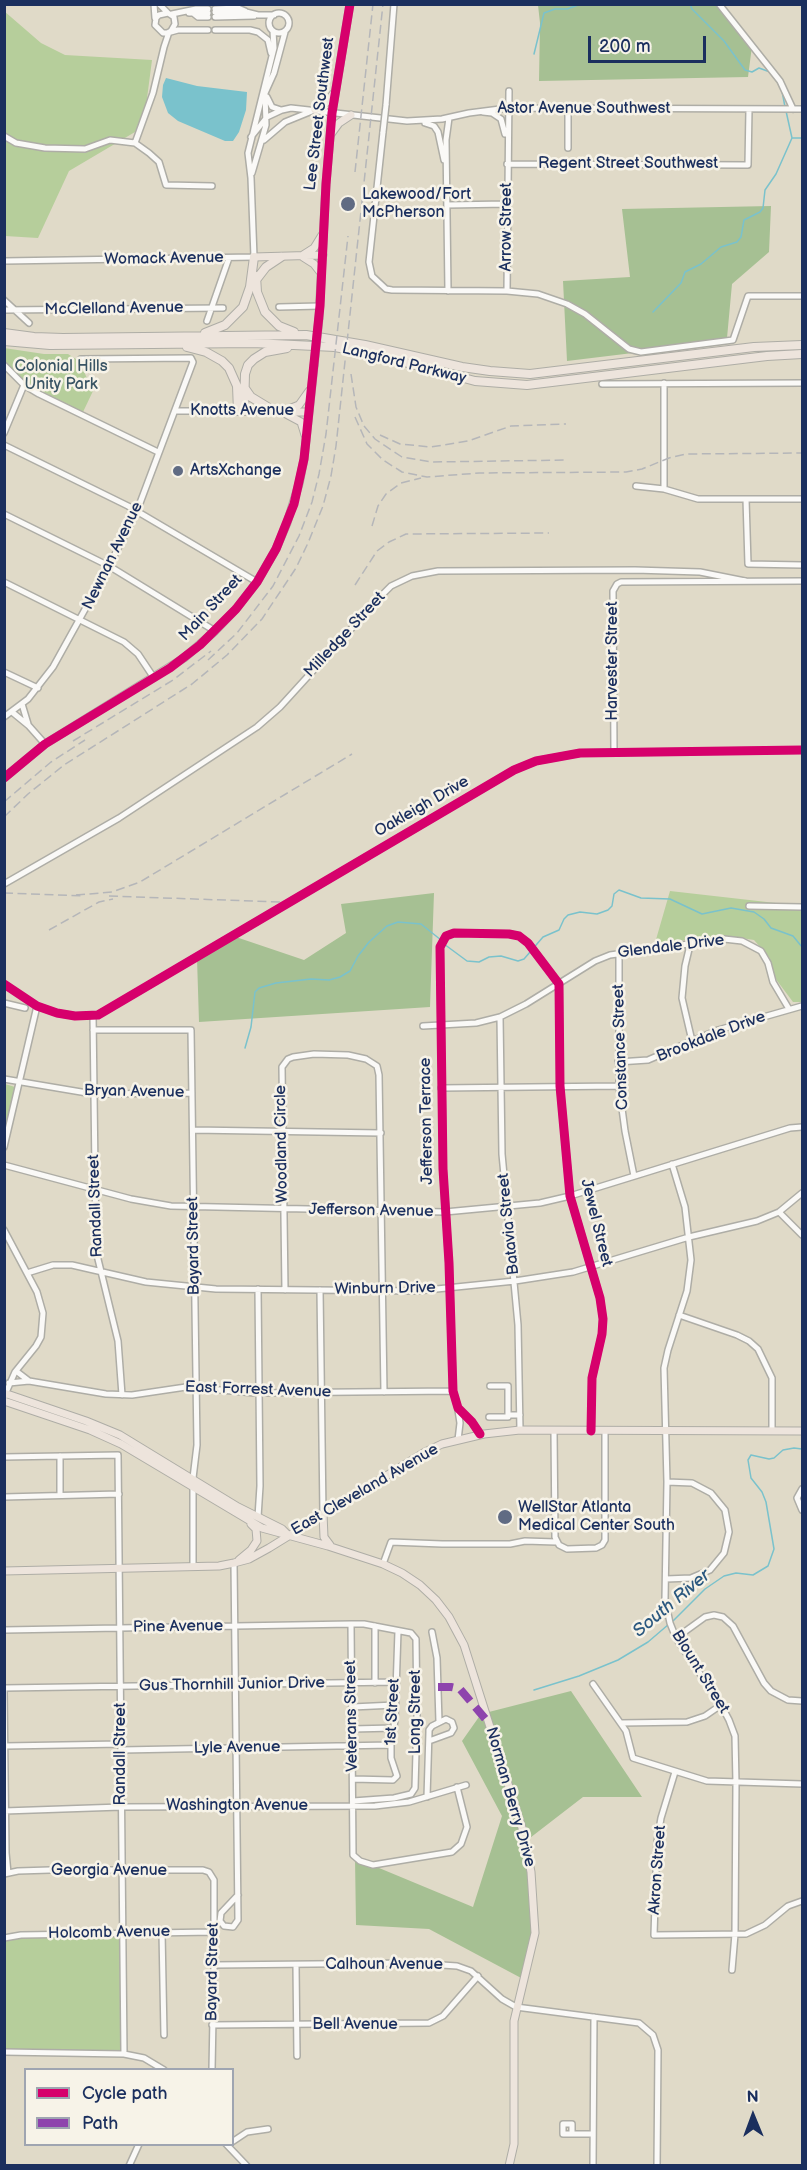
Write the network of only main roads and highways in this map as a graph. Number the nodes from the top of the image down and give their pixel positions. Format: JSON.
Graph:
{"nodes":[{"id":1,"x":350,"y":4,"type":"edge"},
{"id":2,"x":335,"y":92,"type":"junction"},
{"id":3,"x":315,"y":110,"type":"road end"},
{"id":4,"x":351,"y":115,"type":"road end"},
{"id":5,"x":330,"y":136,"type":"junction"},
{"id":6,"x":324,"y":229,"type":"junction"},
{"id":7,"x":323,"y":255,"type":"junction"},
{"id":8,"x":301,"y":256,"type":"junction"},
{"id":9,"x":254,"y":257,"type":"junction"},
{"id":10,"x":281,"y":257,"type":"junction"},
{"id":11,"x":322,"y":276,"type":"junction"},
{"id":12,"x":256,"y":280,"type":"junction"},
{"id":13,"x":4,"y":333,"type":"edge"},
{"id":14,"x":306,"y":335,"type":"junction"},
{"id":15,"x":173,"y":340,"type":"junction"},
{"id":16,"x":4,"y":341,"type":"edge"},
{"id":17,"x":802,"y":343,"type":"edge"},
{"id":18,"x":311,"y":345,"type":"junction"},
{"id":19,"x":802,"y":356,"type":"edge"},
{"id":20,"x":311,"y":386,"type":"junction"},
{"id":21,"x":244,"y":387,"type":"junction"},
{"id":22,"x":241,"y":411,"type":"junction"},
{"id":23,"x":278,"y":412,"type":"junction"},
{"id":24,"x":309,"y":412,"type":"junction"},
{"id":25,"x":306,"y":439,"type":"junction"},
{"id":26,"x":4,"y":778,"type":"edge"},
{"id":27,"x":5,"y":1396,"type":"edge"},
{"id":28,"x":802,"y":1431,"type":"edge"},
{"id":29,"x":323,"y":1514,"type":"junction"},
{"id":30,"x":248,"y":1520,"type":"junction"},
{"id":31,"x":288,"y":1535,"type":"junction"},
{"id":32,"x":332,"y":1547,"type":"junction"},
{"id":33,"x":234,"y":1563,"type":"junction"},
{"id":34,"x":4,"y":1571,"type":"edge"},
{"id":35,"x":508,"y":2166,"type":"edge"}],
"edges":[{"from":1,"to":2,"type":"main road","name":"Lee Street Southwest"},
{"from":2,"to":3,"type":"main road"},
{"from":2,"to":5,"type":"main road","name":"Lee Street Southwest"},
{"from":4,"to":5,"type":"main road"},
{"from":5,"to":6,"type":"main road","name":"Lee Street Southwest"},
{"from":6,"to":7,"type":"main road","name":"Main Street"},
{"from":6,"to":8,"type":"main road"},
{"from":7,"to":8,"type":"main road","name":"Womack Avenue"},
{"from":7,"to":11,"type":"main road","name":"Main Street"},
{"from":8,"to":10,"type":"main road","name":"Womack Avenue"},
{"from":8,"to":11,"type":"main road"},
{"from":9,"to":10,"type":"main road","name":"Womack Avenue"},
{"from":9,"to":12,"type":"highway"},
{"from":9,"to":15,"type":"highway"},
{"from":10,"to":12,"type":"highway"},
{"from":11,"to":20,"type":"main road","name":"Main Street","bridge":true},
{"from":12,"to":14,"type":"highway"},
{"from":13,"to":15,"type":"highway","name":"Langford Parkway"},
{"from":14,"to":15,"type":"highway","name":"Langford Parkway"},
{"from":14,"to":17,"type":"highway","name":"Langford Parkway"},
{"from":15,"to":16,"type":"highway","name":"Langford Parkway"},
{"from":15,"to":18,"type":"highway","name":"Langford Parkway"},
{"from":15,"to":22,"type":"highway"},
{"from":18,"to":19,"type":"highway","name":"Langford Parkway"},
{"from":18,"to":21,"type":"highway"},
{"from":20,"to":23,"type":"main road"},
{"from":20,"to":24,"type":"main road","name":"Main Street"},
{"from":21,"to":22,"type":"highway"},
{"from":21,"to":23,"type":"highway"},
{"from":22,"to":23,"type":"main road","name":"Knotts Avenue"},
{"from":23,"to":24,"type":"main road","name":"Knotts Avenue"},
{"from":23,"to":25,"type":"main road"},
{"from":24,"to":25,"type":"main road","name":"Main Street"},
{"from":25,"to":26,"type":"main road","name":"Main Street"},
{"from":27,"to":30,"type":"main road","name":"Norman Berry Drive"},
{"from":27,"to":31,"type":"main road","name":"Norman Berry Drive"},
{"from":28,"to":29,"type":"main road","name":"East Cleveland Avenue"},
{"from":29,"to":31,"type":"main road","name":"East Cleveland Avenue"},
{"from":29,"to":32,"type":"main road"},
{"from":30,"to":31,"type":"main road","name":"Norman Berry Drive"},
{"from":30,"to":33,"type":"main road"},
{"from":31,"to":32,"type":"main road","name":"Norman Berry Drive"},
{"from":31,"to":33,"type":"main road","name":"East Cleveland Avenue"},
{"from":32,"to":35,"type":"main road","name":"Norman Berry Drive"},
{"from":33,"to":34,"type":"main road","name":"East Cleveland Avenue"}]}
